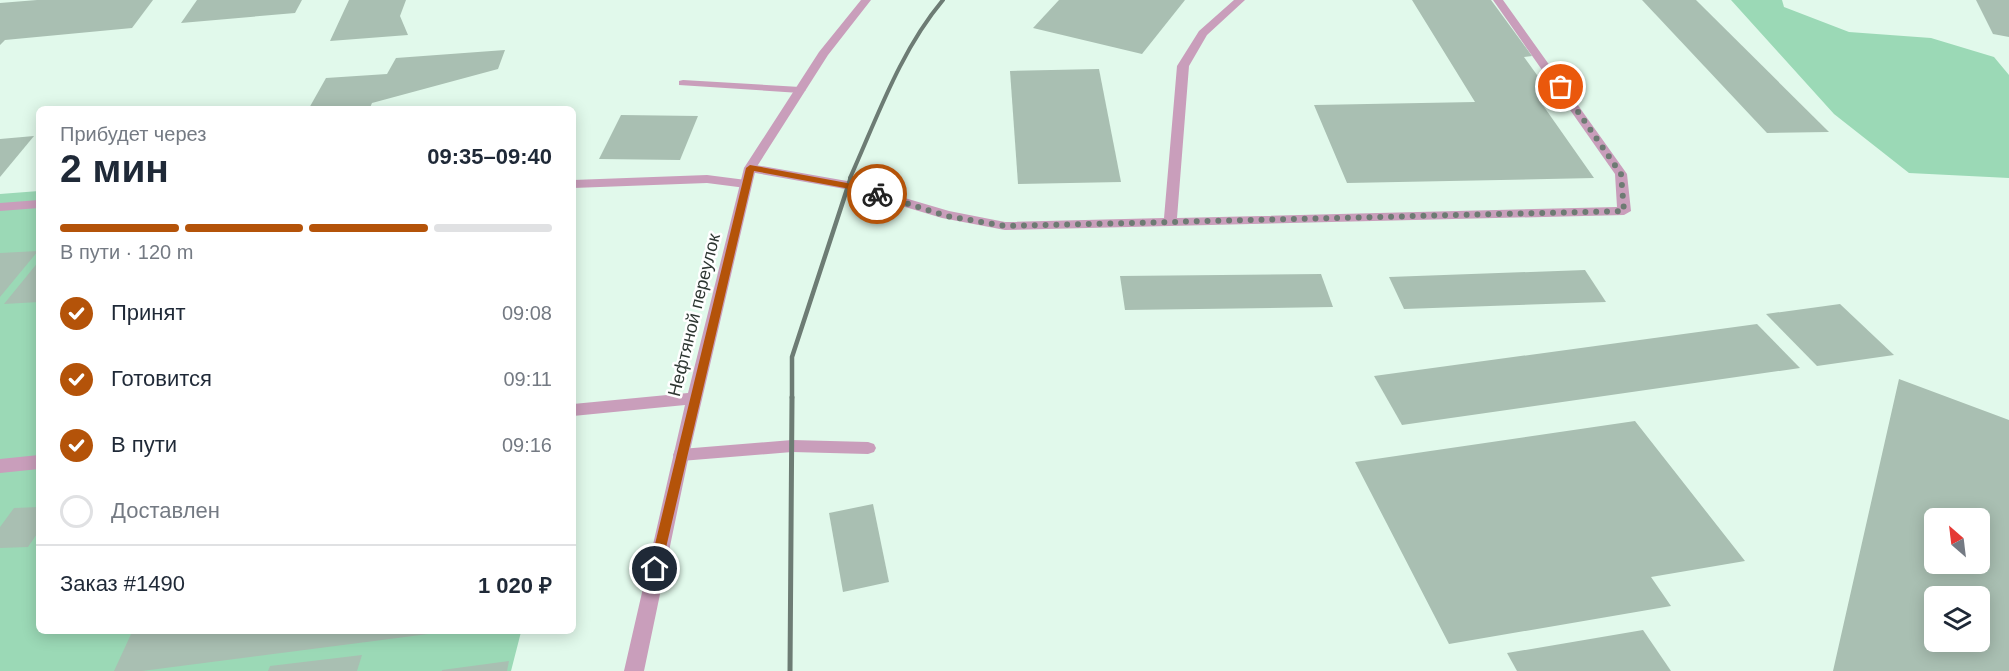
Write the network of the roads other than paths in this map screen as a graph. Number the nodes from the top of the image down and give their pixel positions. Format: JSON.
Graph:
{"nodes":[{"id":1,"x":866,"y":0,"type":"edge"},
{"id":2,"x":1240,"y":0,"type":"edge"},
{"id":3,"x":1498,"y":0,"type":"edge"},
{"id":4,"x":683,"y":83,"type":"dead end"},
{"id":5,"x":800,"y":90,"type":"junction"},
{"id":6,"x":750,"y":168,"type":"junction"},
{"id":7,"x":576,"y":183,"type":"edge"},
{"id":8,"x":746,"y":184,"type":"junction"},
{"id":9,"x":36,"y":204,"type":"edge"},
{"id":10,"x":0,"y":207,"type":"edge"},
{"id":11,"x":1170,"y":221,"type":"junction"},
{"id":12,"x":694,"y":398,"type":"junction"},
{"id":13,"x":576,"y":410,"type":"edge"},
{"id":14,"x":868,"y":448,"type":"dead end"},
{"id":15,"x":681,"y":455,"type":"junction"},
{"id":16,"x":36,"y":462,"type":"edge"},
{"id":17,"x":0,"y":466,"type":"edge"},
{"id":18,"x":634,"y":671,"type":"edge"}],
"edges":[{"from":1,"to":5,"type":"street","name":"Нефтяной переулок"},
{"from":2,"to":11,"type":"street"},
{"from":3,"to":11,"type":"street"},
{"from":4,"to":5,"type":"street"},
{"from":5,"to":6,"type":"street","name":"Нефтяной переулок"},
{"from":6,"to":8,"type":"street","name":"Нефтяной переулок"},
{"from":6,"to":11,"type":"street"},
{"from":7,"to":8,"type":"street"},
{"from":8,"to":12,"type":"street","name":"Нефтяной переулок"},
{"from":9,"to":10,"type":"street"},
{"from":12,"to":13,"type":"street"},
{"from":12,"to":15,"type":"street","name":"Нефтяной переулок"},
{"from":14,"to":15,"type":"street"},
{"from":15,"to":18,"type":"street","name":"Нефтяной переулок"},
{"from":16,"to":17,"type":"street"}]}
